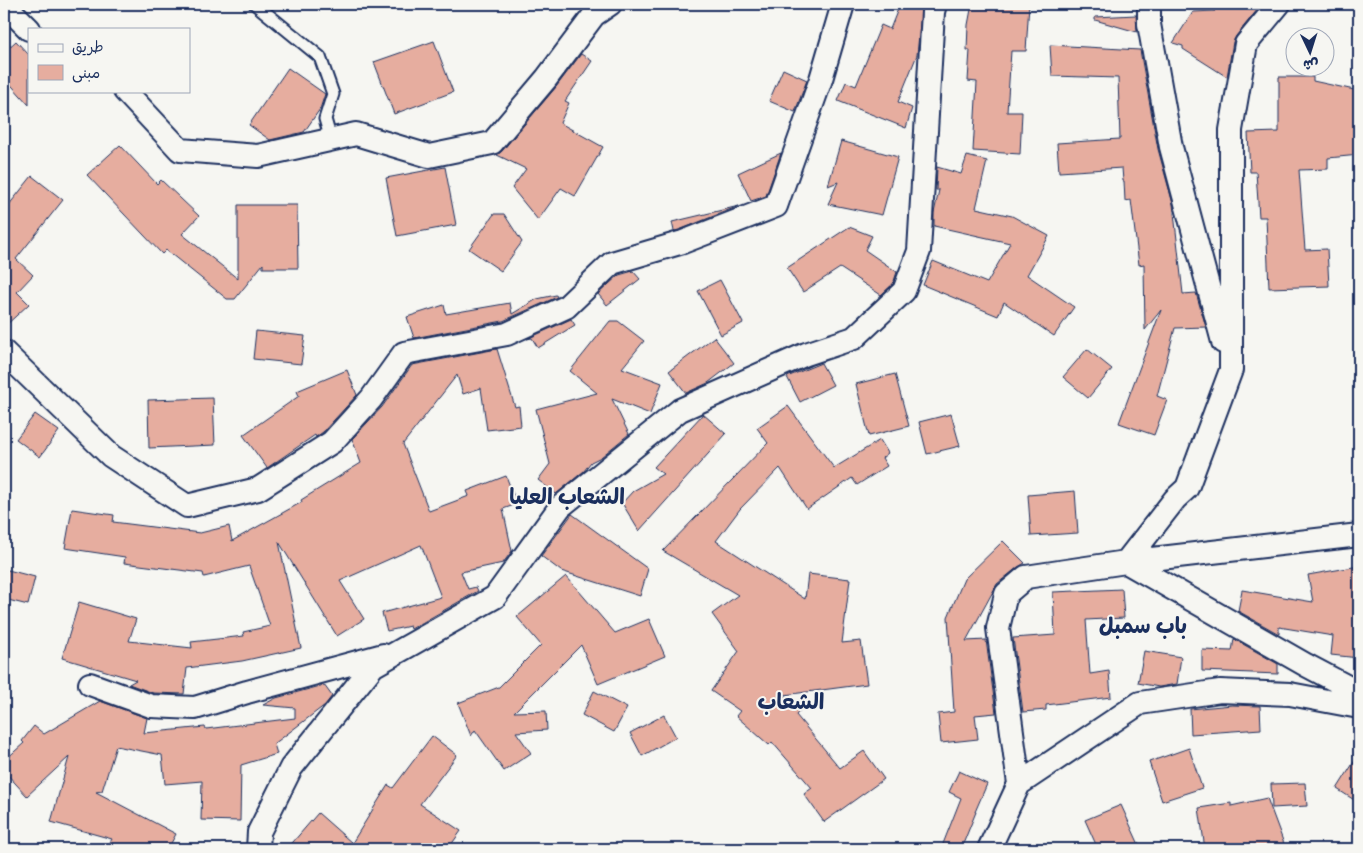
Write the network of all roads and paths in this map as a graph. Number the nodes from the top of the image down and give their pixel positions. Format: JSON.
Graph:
{"nodes":[{"id":1,"x":4,"y":4,"type":"edge"},
{"id":2,"x":255,"y":4,"type":"edge"},
{"id":3,"x":610,"y":4,"type":"edge"},
{"id":4,"x":843,"y":4,"type":"edge"},
{"id":5,"x":935,"y":4,"type":"edge"},
{"id":6,"x":1149,"y":4,"type":"edge"},
{"id":7,"x":1279,"y":4,"type":"edge"},
{"id":8,"x":28,"y":28,"type":"edge"},
{"id":9,"x":126,"y":92,"type":"edge"},
{"id":10,"x":331,"y":140,"type":"junction"},
{"id":11,"x":4,"y":352,"type":"edge"},
{"id":12,"x":1231,"y":370,"type":"junction"},
{"id":13,"x":1359,"y":535,"type":"edge"},
{"id":14,"x":1126,"y":562,"type":"junction"},
{"id":15,"x":400,"y":651,"type":"junction"},
{"id":16,"x":90,"y":684,"type":"dead end"},
{"id":17,"x":1359,"y":692,"type":"edge"},
{"id":18,"x":1359,"y":706,"type":"edge"},
{"id":19,"x":1018,"y":784,"type":"junction"},
{"id":20,"x":258,"y":849,"type":"edge"},
{"id":21,"x":989,"y":849,"type":"edge"}],
"edges":[{"from":1,"to":8,"type":"street"},
{"from":2,"to":10,"type":"lane"},
{"from":3,"to":10,"type":"street"},
{"from":4,"to":11,"type":"street"},
{"from":5,"to":15,"type":"street"},
{"from":6,"to":12,"type":"street"},
{"from":7,"to":12,"type":"street"},
{"from":9,"to":10,"type":"street"},
{"from":12,"to":14,"type":"street"},
{"from":13,"to":14,"type":"street"},
{"from":14,"to":17,"type":"street"},
{"from":14,"to":19,"type":"street"},
{"from":15,"to":16,"type":"street"},
{"from":15,"to":20,"type":"street"},
{"from":18,"to":19,"type":"street"},
{"from":19,"to":21,"type":"street"}]}
